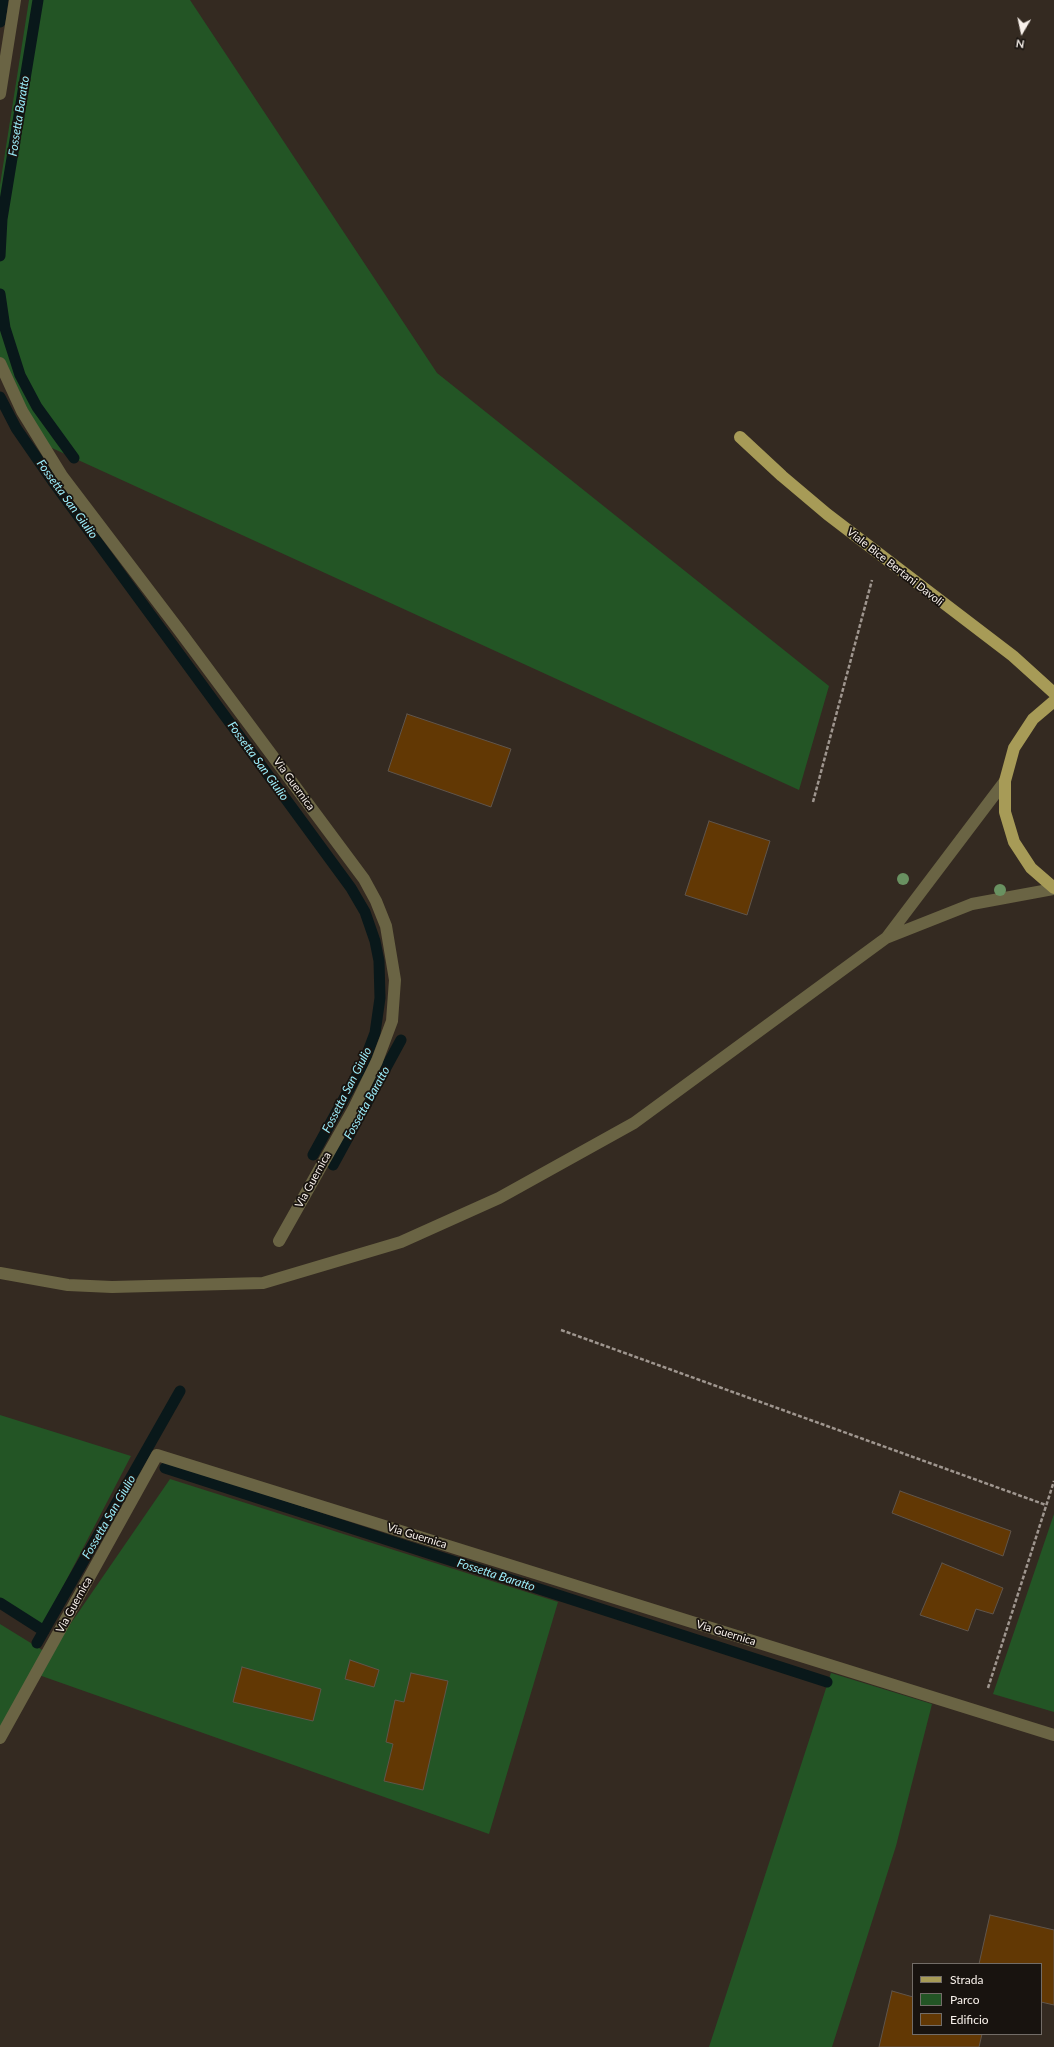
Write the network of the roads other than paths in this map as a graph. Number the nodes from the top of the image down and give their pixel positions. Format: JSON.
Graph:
{"nodes":[{"id":1,"x":15,"y":0,"type":"edge"},
{"id":2,"x":0,"y":94,"type":"edge"},
{"id":3,"x":0,"y":363,"type":"edge"},
{"id":4,"x":740,"y":437,"type":"dead end"},
{"id":5,"x":1054,"y":693,"type":"edge"},
{"id":6,"x":1054,"y":701,"type":"edge"},
{"id":7,"x":1005,"y":781,"type":"junction"},
{"id":8,"x":1054,"y":888,"type":"edge"},
{"id":9,"x":886,"y":938,"type":"junction"},
{"id":10,"x":279,"y":1241,"type":"dead end"},
{"id":11,"x":0,"y":1272,"type":"edge"},
{"id":12,"x":1054,"y":1735,"type":"edge"},
{"id":13,"x":0,"y":1738,"type":"edge"}],
"edges":[{"from":1,"to":2,"type":"street"},
{"from":3,"to":10,"type":"street","name":"Via Guernica"},
{"from":4,"to":5,"type":"main road","name":"Viale Bice Bertani Davoli"},
{"from":6,"to":7,"type":"main road"},
{"from":7,"to":8,"type":"main road"},
{"from":7,"to":9,"type":"street"},
{"from":8,"to":9,"type":"street"},
{"from":9,"to":11,"type":"street"},
{"from":12,"to":13,"type":"street","name":"Via Guernica"}]}
